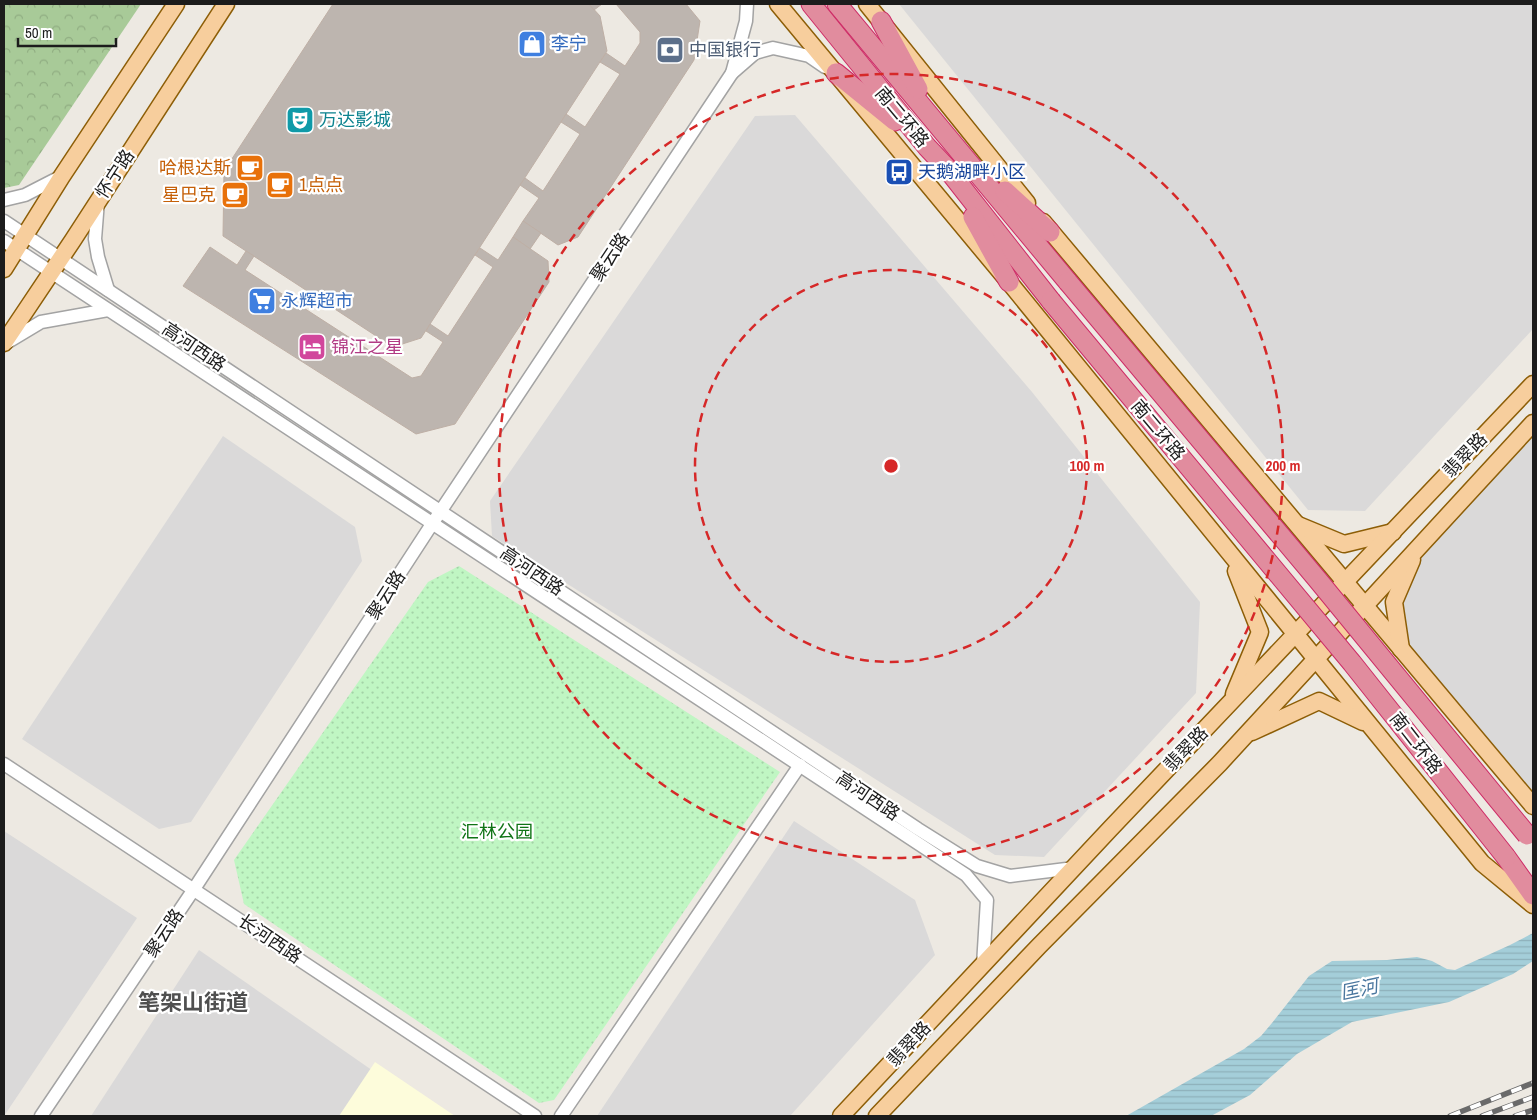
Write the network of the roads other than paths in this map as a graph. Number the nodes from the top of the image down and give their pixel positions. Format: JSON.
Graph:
{"nodes":[{"id":1,"x":176,"y":4,"type":"edge"},
{"id":2,"x":226,"y":4,"type":"edge"},
{"id":3,"x":747,"y":4,"type":"edge"},
{"id":4,"x":778,"y":4,"type":"edge"},
{"id":5,"x":811,"y":4,"type":"edge"},
{"id":6,"x":837,"y":4,"type":"edge"},
{"id":7,"x":867,"y":4,"type":"edge"},
{"id":8,"x":881,"y":21,"type":"junction"},
{"id":9,"x":732,"y":74,"type":"junction"},
{"id":10,"x":836,"y":74,"type":"junction"},
{"id":11,"x":941,"y":129,"type":"junction"},
{"id":12,"x":954,"y":144,"type":"junction"},
{"id":13,"x":927,"y":147,"type":"junction"},
{"id":14,"x":945,"y":166,"type":"junction"},
{"id":15,"x":62,"y":176,"type":"junction"},
{"id":16,"x":4,"y":200,"type":"edge"},
{"id":17,"x":98,"y":200,"type":"junction"},
{"id":18,"x":4,"y":221,"type":"edge"},
{"id":19,"x":1050,"y":232,"type":"junction"},
{"id":20,"x":25,"y":235,"type":"junction"},
{"id":21,"x":10,"y":245,"type":"edge"},
{"id":22,"x":61,"y":258,"type":"junction"},
{"id":23,"x":4,"y":269,"type":"edge"},
{"id":24,"x":52,"y":272,"type":"junction"},
{"id":25,"x":1009,"y":282,"type":"junction"},
{"id":26,"x":108,"y":290,"type":"junction"},
{"id":27,"x":108,"y":310,"type":"junction"},
{"id":28,"x":4,"y":344,"type":"edge"},
{"id":29,"x":1533,"y":384,"type":"edge"},
{"id":30,"x":1533,"y":423,"type":"edge"},
{"id":31,"x":441,"y":511,"type":"junction"},
{"id":32,"x":432,"y":524,"type":"junction"},
{"id":33,"x":1296,"y":524,"type":"junction"},
{"id":34,"x":1393,"y":532,"type":"junction"},
{"id":35,"x":1416,"y":549,"type":"junction"},
{"id":36,"x":1230,"y":556,"type":"junction"},
{"id":37,"x":1345,"y":582,"type":"junction"},
{"id":38,"x":1365,"y":606,"type":"junction"},
{"id":39,"x":1295,"y":635,"type":"junction"},
{"id":40,"x":1401,"y":649,"type":"junction"},
{"id":41,"x":1315,"y":660,"type":"junction"},
{"id":42,"x":1230,"y":703,"type":"junction"},
{"id":43,"x":1369,"y":724,"type":"junction"},
{"id":44,"x":1245,"y":735,"type":"junction"},
{"id":45,"x":4,"y":764,"type":"edge"},
{"id":46,"x":800,"y":765,"type":"junction"},
{"id":47,"x":1533,"y":806,"type":"edge"},
{"id":48,"x":1530,"y":839,"type":"edge"},
{"id":49,"x":1074,"y":868,"type":"junction"},
{"id":50,"x":194,"y":888,"type":"junction"},
{"id":51,"x":1533,"y":895,"type":"edge"},
{"id":52,"x":1533,"y":905,"type":"edge"},
{"id":53,"x":982,"y":965,"type":"junction"},
{"id":54,"x":41,"y":1116,"type":"edge"},
{"id":55,"x":535,"y":1116,"type":"edge"},
{"id":56,"x":561,"y":1116,"type":"edge"},
{"id":57,"x":841,"y":1116,"type":"edge"},
{"id":58,"x":877,"y":1116,"type":"edge"}],
"edges":[{"from":1,"to":15,"type":"main road"},
{"from":2,"to":17,"type":"main road","name":"怀宁路"},
{"from":3,"to":9,"type":"street"},
{"from":4,"to":10,"type":"main road"},
{"from":5,"to":13,"type":"highway","name":"南二环路"},
{"from":6,"to":11,"type":"highway","name":"南二环路"},
{"from":7,"to":8,"type":"main road"},
{"from":8,"to":11,"type":"highway"},
{"from":8,"to":19,"type":"main road"},
{"from":9,"to":10,"type":"street"},
{"from":9,"to":31,"type":"street","name":"聚云路"},
{"from":10,"to":13,"type":"highway"},
{"from":10,"to":25,"type":"main road"},
{"from":11,"to":12,"type":"highway","name":"南二环路"},
{"from":12,"to":19,"type":"highway"},
{"from":12,"to":48,"type":"highway","name":"南二环路","bridge":true},
{"from":13,"to":14,"type":"highway","name":"南二环路"},
{"from":14,"to":25,"type":"highway"},
{"from":14,"to":51,"type":"highway","name":"南二环路","bridge":true},
{"from":15,"to":16,"type":"street"},
{"from":15,"to":20,"type":"main road"},
{"from":17,"to":22,"type":"main road","name":"怀宁路"},
{"from":17,"to":26,"type":"street"},
{"from":18,"to":20,"type":"street","name":"高河西路"},
{"from":19,"to":33,"type":"main road"},
{"from":20,"to":21,"type":"main road"},
{"from":20,"to":22,"type":"street","name":"高河西路"},
{"from":21,"to":23,"type":"main road"},
{"from":21,"to":24,"type":"street","name":"高河西路"},
{"from":22,"to":24,"type":"main road","name":"怀宁路"},
{"from":22,"to":26,"type":"street","name":"高河西路"},
{"from":24,"to":27,"type":"street","name":"高河西路"},
{"from":24,"to":28,"type":"main road","name":"怀宁路"},
{"from":25,"to":36,"type":"main road"},
{"from":26,"to":31,"type":"street","name":"高河西路"},
{"from":27,"to":28,"type":"street"},
{"from":27,"to":32,"type":"street","name":"高河西路"},
{"from":29,"to":34,"type":"main road","name":"翡翠路"},
{"from":30,"to":35,"type":"main road","name":"翡翠路"},
{"from":31,"to":32,"type":"street","name":"聚云路"},
{"from":31,"to":49,"type":"street","name":"高河西路"},
{"from":32,"to":46,"type":"street","name":"高河西路"},
{"from":32,"to":50,"type":"street","name":"聚云路"},
{"from":33,"to":34,"type":"main road"},
{"from":33,"to":37,"type":"main road"},
{"from":34,"to":37,"type":"main road","name":"翡翠路"},
{"from":35,"to":38,"type":"main road","name":"翡翠路"},
{"from":35,"to":40,"type":"main road"},
{"from":36,"to":39,"type":"main road"},
{"from":36,"to":42,"type":"main road"},
{"from":37,"to":38,"type":"main road"},
{"from":37,"to":39,"type":"main road","name":"翡翠路"},
{"from":38,"to":40,"type":"main road"},
{"from":38,"to":41,"type":"main road","name":"翡翠路"},
{"from":39,"to":41,"type":"main road"},
{"from":39,"to":42,"type":"main road","name":"翡翠路"},
{"from":40,"to":47,"type":"main road"},
{"from":41,"to":43,"type":"main road"},
{"from":41,"to":44,"type":"main road","name":"翡翠路"},
{"from":42,"to":49,"type":"main road","name":"翡翠路"},
{"from":43,"to":44,"type":"main road"},
{"from":43,"to":52,"type":"main road"},
{"from":44,"to":58,"type":"main road","name":"翡翠路"},
{"from":45,"to":50,"type":"street","name":"长河西路"},
{"from":46,"to":53,"type":"street","name":"高河西路"},
{"from":46,"to":56,"type":"street"},
{"from":49,"to":53,"type":"main road","name":"翡翠路"},
{"from":50,"to":54,"type":"street","name":"聚云路"},
{"from":50,"to":55,"type":"street","name":"长河西路"},
{"from":53,"to":57,"type":"main road","name":"翡翠路"}]}
